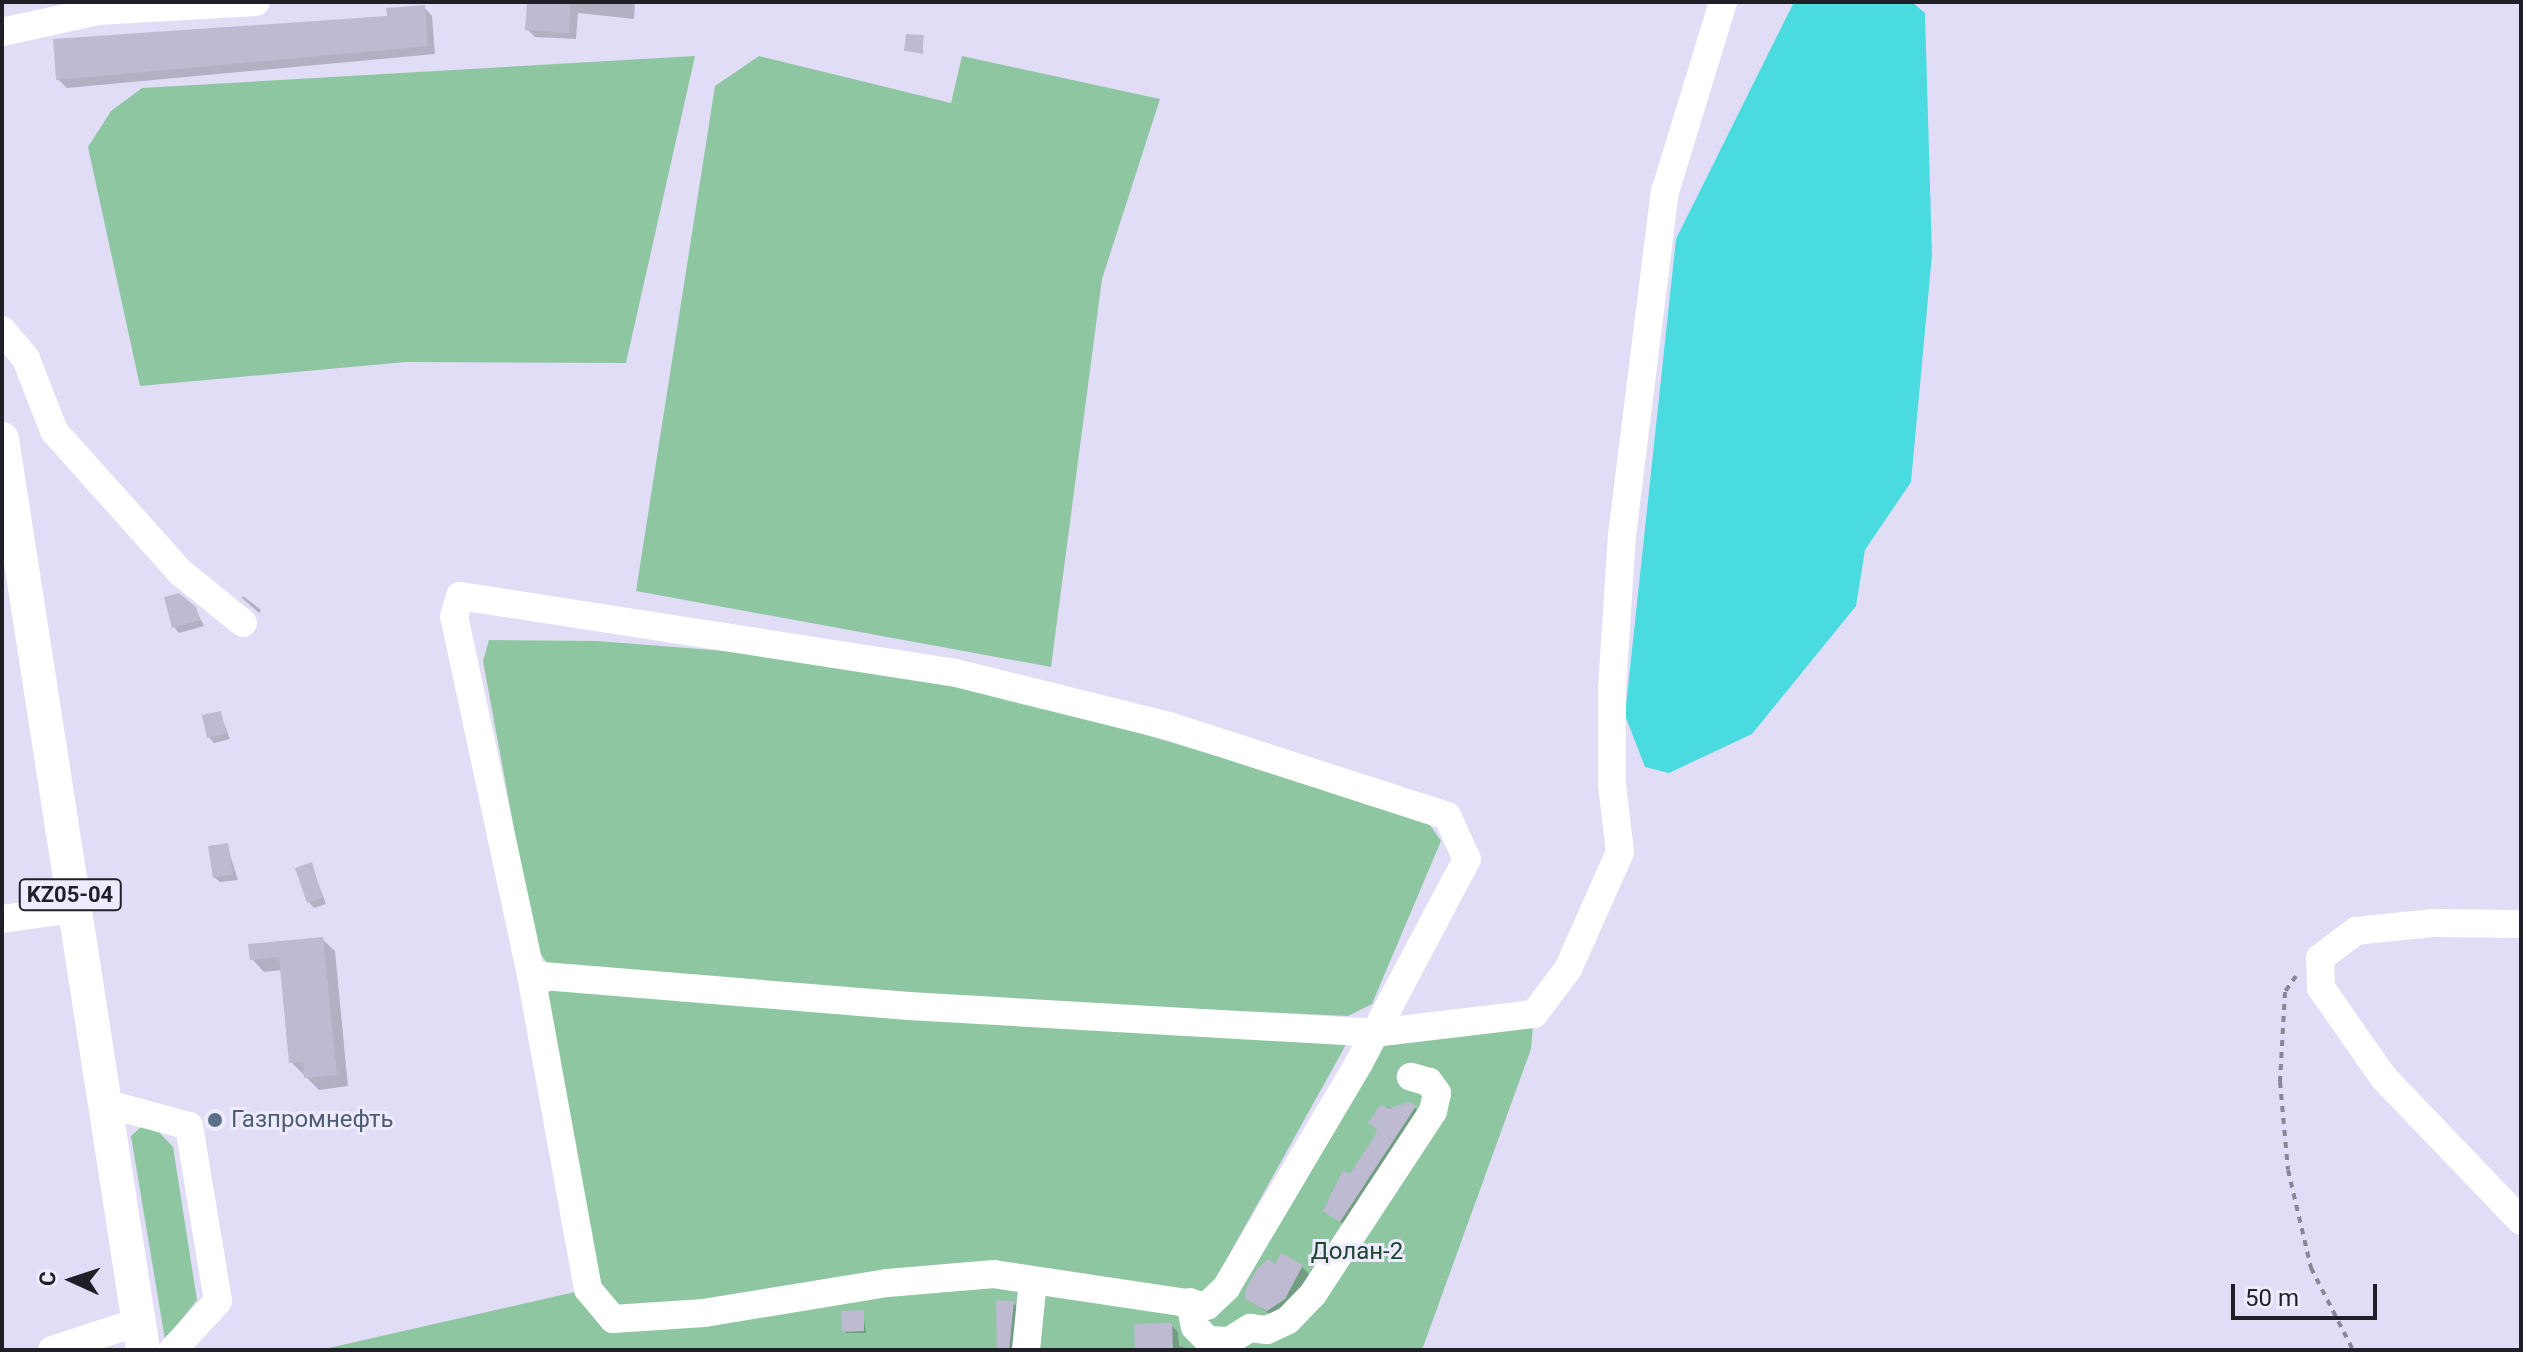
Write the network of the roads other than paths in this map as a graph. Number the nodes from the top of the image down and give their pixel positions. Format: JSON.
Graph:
{"nodes":[{"id":1,"x":256,"y":2,"type":"edge"},
{"id":2,"x":1723,"y":2,"type":"edge"},
{"id":3,"x":2,"y":32,"type":"edge"},
{"id":4,"x":2,"y":330,"type":"edge"},
{"id":5,"x":2,"y":439,"type":"edge"},
{"id":6,"x":12,"y":573,"type":"edge"},
{"id":7,"x":243,"y":623,"type":"dead end"},
{"id":8,"x":73,"y":909,"type":"junction"},
{"id":9,"x":2,"y":919,"type":"edge"},
{"id":10,"x":2521,"y":924,"type":"edge"},
{"id":11,"x":531,"y":975,"type":"junction"},
{"id":12,"x":1374,"y":1033,"type":"junction"},
{"id":13,"x":1411,"y":1077,"type":"dead end"},
{"id":14,"x":104,"y":1103,"type":"junction"},
{"id":15,"x":2521,"y":1221,"type":"edge"},
{"id":16,"x":1033,"y":1280,"type":"junction"},
{"id":17,"x":1190,"y":1302,"type":"junction"},
{"id":18,"x":141,"y":1336,"type":"edge"},
{"id":19,"x":52,"y":1350,"type":"edge"},
{"id":20,"x":173,"y":1350,"type":"edge"},
{"id":21,"x":1026,"y":1350,"type":"edge"}],
"edges":[{"from":1,"to":3,"type":"street"},
{"from":2,"to":12,"type":"street"},
{"from":4,"to":7,"type":"street"},
{"from":5,"to":6,"type":"main road","number":"KZ05-04"},
{"from":6,"to":8,"type":"main road","number":"KZ05-04"},
{"from":8,"to":9,"type":"street"},
{"from":8,"to":14,"type":"main road","number":"KZ05-04"},
{"from":10,"to":15,"type":"street"},
{"from":11,"to":12,"type":"street"},
{"from":11,"to":12,"type":"street"},
{"from":11,"to":16,"type":"street"},
{"from":12,"to":17,"type":"street"},
{"from":13,"to":17,"type":"street"},
{"from":14,"to":18,"type":"main road","number":"KZ05-04"},
{"from":14,"to":20,"type":"street"},
{"from":16,"to":17,"type":"street"},
{"from":16,"to":21,"type":"street"},
{"from":18,"to":19,"type":"street"}]}
